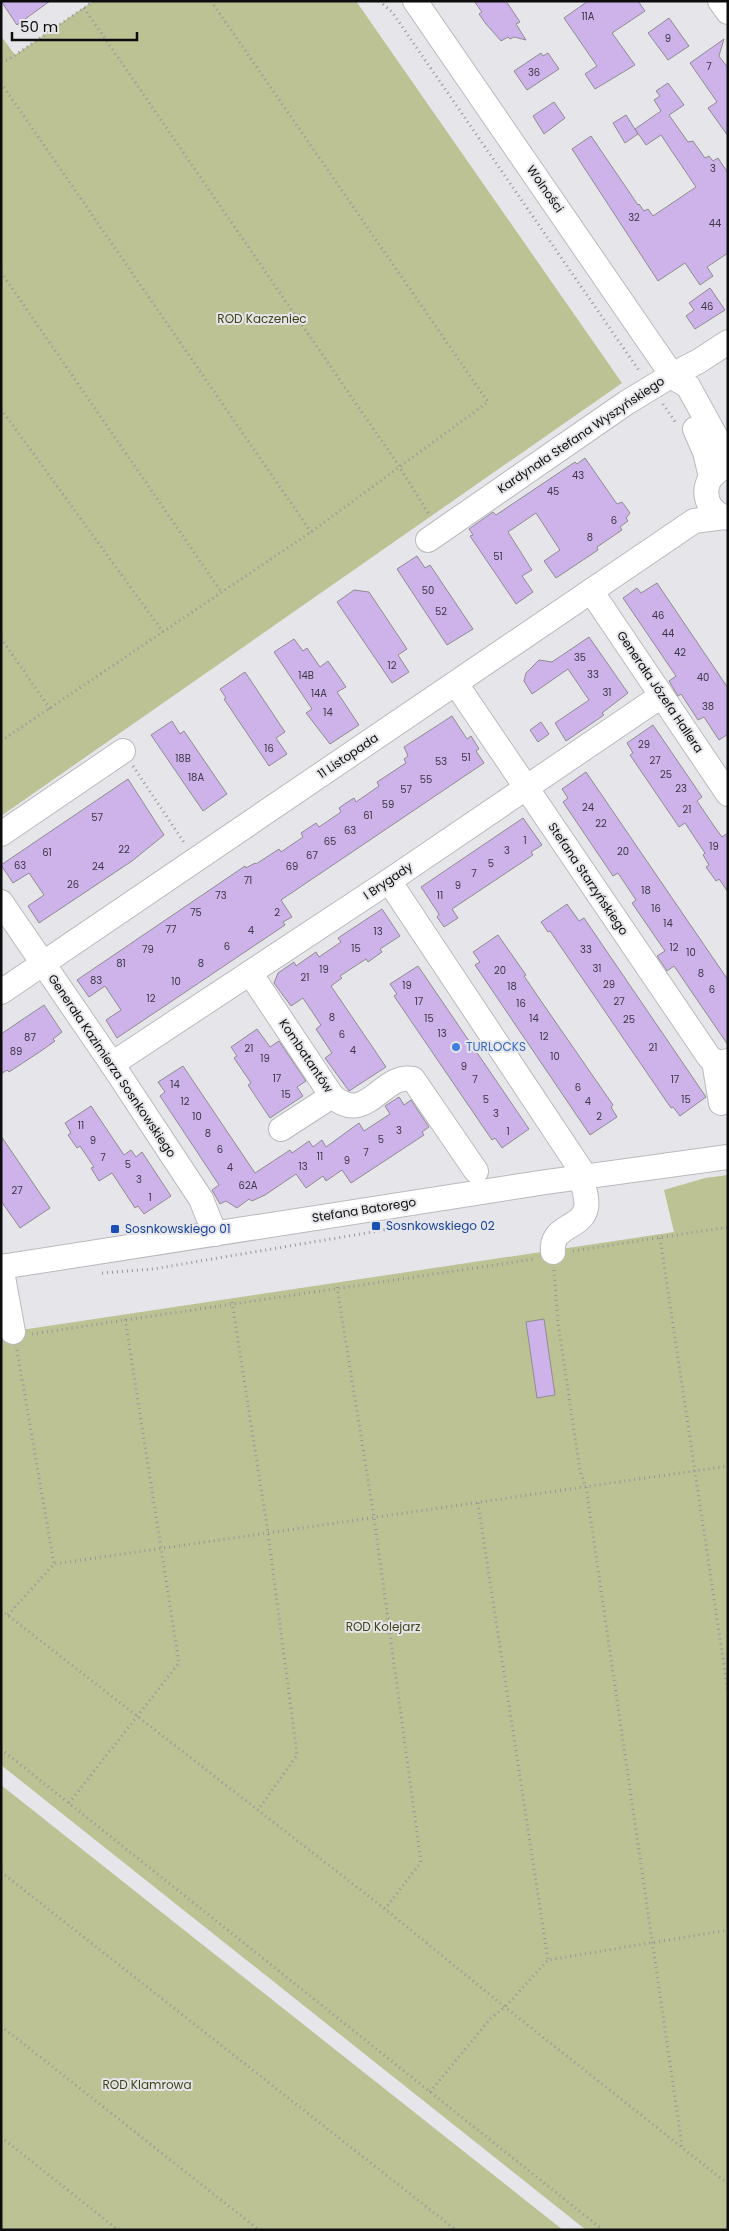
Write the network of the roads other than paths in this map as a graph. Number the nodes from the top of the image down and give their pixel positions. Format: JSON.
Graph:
{"nodes":[{"id":1,"x":415,"y":1,"type":"edge"},
{"id":2,"x":720,"y":1,"type":"edge"},
{"id":3,"x":728,"y":12,"type":"edge"},
{"id":4,"x":728,"y":342,"type":"edge"},
{"id":5,"x":673,"y":376,"type":"junction"},
{"id":6,"x":728,"y":459,"type":"edge"},
{"id":7,"x":715,"y":479,"type":"edge"},
{"id":8,"x":726,"y":517,"type":"edge"},
{"id":9,"x":695,"y":520,"type":"junction"},
{"id":10,"x":432,"y":536,"type":"road end"},
{"id":11,"x":591,"y":591,"type":"junction"},
{"id":12,"x":456,"y":684,"type":"junction"},
{"id":13,"x":661,"y":696,"type":"junction"},
{"id":14,"x":123,"y":751,"type":"road end"},
{"id":15,"x":526,"y":787,"type":"junction"},
{"id":16,"x":728,"y":794,"type":"edge"},
{"id":17,"x":1,"y":834,"type":"edge"},
{"id":18,"x":388,"y":881,"type":"junction"},
{"id":19,"x":1,"y":902,"type":"edge"},
{"id":20,"x":43,"y":964,"type":"junction"},
{"id":21,"x":250,"y":973,"type":"junction"},
{"id":22,"x":1,"y":992,"type":"edge"},
{"id":23,"x":721,"y":1061,"type":"edge"},
{"id":24,"x":112,"y":1064,"type":"junction"},
{"id":25,"x":332,"y":1096,"type":"junction"},
{"id":26,"x":721,"y":1103,"type":"dead end"},
{"id":27,"x":281,"y":1129,"type":"dead end"},
{"id":28,"x":728,"y":1157,"type":"edge"},
{"id":29,"x":476,"y":1171,"type":"dead end"},
{"id":30,"x":583,"y":1177,"type":"junction"},
{"id":31,"x":215,"y":1234,"type":"junction"},
{"id":32,"x":553,"y":1254,"type":"road end"},
{"id":33,"x":1,"y":1267,"type":"edge"},
{"id":34,"x":14,"y":1334,"type":"road end"}],
"edges":[{"from":1,"to":5,"type":"street","name":"Wolności"},
{"from":2,"to":3,"type":"street"},
{"from":4,"to":5,"type":"street","name":"Kardynała Stefana Wyszyńskiego"},
{"from":5,"to":6,"type":"street","name":"Wolności"},
{"from":5,"to":7,"type":"street","name":"Wolności"},
{"from":5,"to":10,"type":"street","name":"Kardynała Stefana Wyszyńskiego"},
{"from":7,"to":8,"type":"street","name":"Wolności"},
{"from":7,"to":9,"type":"street"},
{"from":8,"to":9,"type":"street","name":"11 Listopada"},
{"from":9,"to":11,"type":"street","name":"11 Listopada"},
{"from":11,"to":12,"type":"street","name":"11 Listopada"},
{"from":11,"to":13,"type":"street","name":"Generała Józefa Hallera"},
{"from":12,"to":15,"type":"street","name":"Stefana Starzyńskiego"},
{"from":12,"to":20,"type":"street","name":"11 Listopada"},
{"from":13,"to":15,"type":"street","name":"I Brygady"},
{"from":13,"to":16,"type":"street","name":"Generała Józefa Hallera"},
{"from":14,"to":17,"type":"street"},
{"from":15,"to":18,"type":"street","name":"I Brygady"},
{"from":15,"to":23,"type":"street","name":"Stefana Starzyńskiego"},
{"from":18,"to":21,"type":"street","name":"I Brygady"},
{"from":18,"to":30,"type":"street"},
{"from":19,"to":20,"type":"street","name":"Generała Kazimierza Sosnkowskiego"},
{"from":20,"to":22,"type":"street","name":"11 Listopada"},
{"from":20,"to":24,"type":"street","name":"Generała Kazimierza Sosnkowskiego"},
{"from":21,"to":24,"type":"street","name":"I Brygady"},
{"from":21,"to":25,"type":"street","name":"Kombatantów"},
{"from":23,"to":26,"type":"street"},
{"from":24,"to":31,"type":"street","name":"Generała Kazimierza Sosnkowskiego"},
{"from":25,"to":27,"type":"street"},
{"from":25,"to":29,"type":"street","name":"Kombatantów"},
{"from":28,"to":30,"type":"street","name":"Stefana Batorego"},
{"from":30,"to":31,"type":"street","name":"Stefana Batorego"},
{"from":30,"to":32,"type":"street"},
{"from":31,"to":33,"type":"street","name":"Stefana Batorego"},
{"from":33,"to":34,"type":"street"}]}
